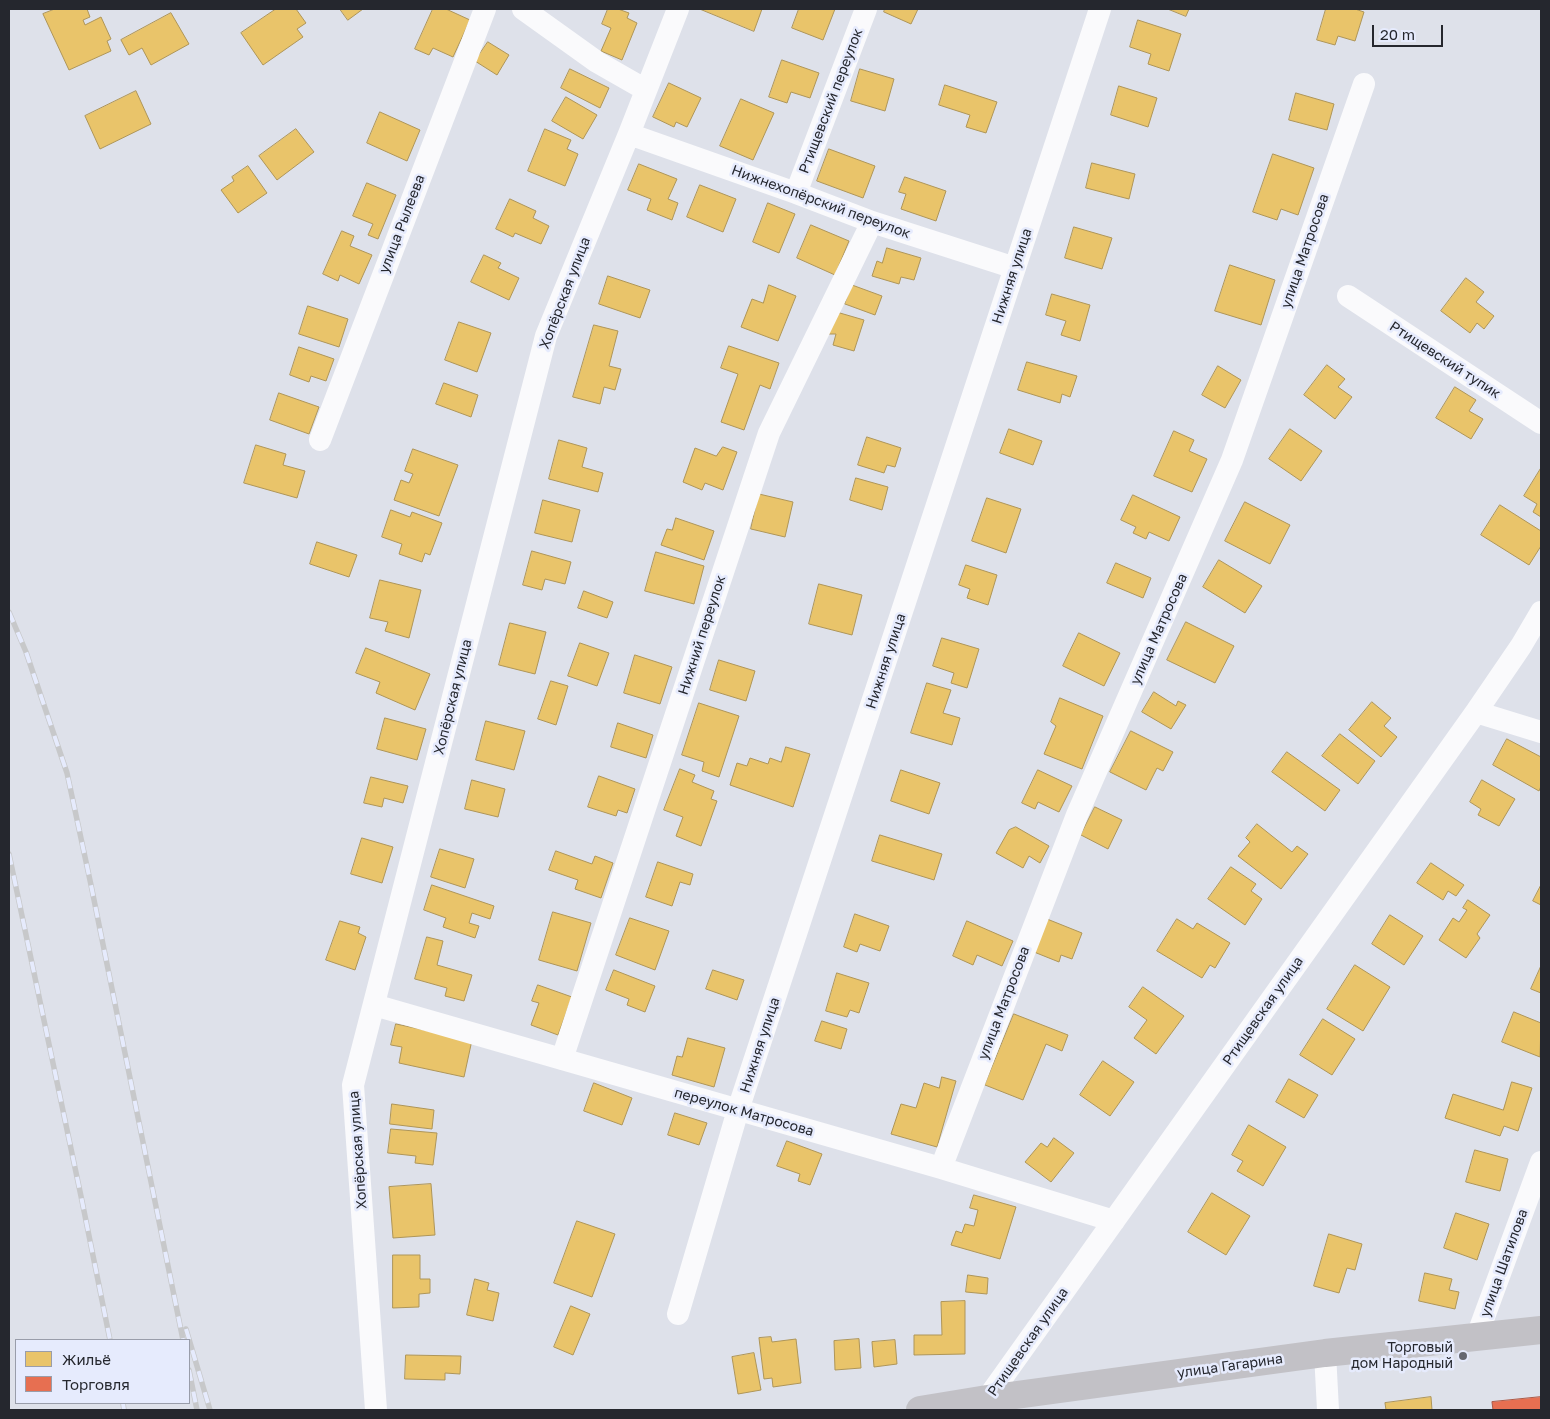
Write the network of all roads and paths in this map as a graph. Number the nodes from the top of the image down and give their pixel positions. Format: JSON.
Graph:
{"nodes":[{"id":1,"x":485,"y":9,"type":"edge"},
{"id":2,"x":523,"y":9,"type":"edge"},
{"id":3,"x":678,"y":9,"type":"edge"},
{"id":4,"x":866,"y":9,"type":"edge"},
{"id":5,"x":1100,"y":9,"type":"edge"},
{"id":6,"x":1364,"y":84,"type":"dead end"},
{"id":7,"x":646,"y":90,"type":"junction"},
{"id":8,"x":629,"y":134,"type":"junction"},
{"id":9,"x":796,"y":193,"type":"junction"},
{"id":10,"x":872,"y":222,"type":"junction"},
{"id":11,"x":1015,"y":268,"type":"junction"},
{"id":12,"x":1348,"y":296,"type":"dead end"},
{"id":13,"x":1541,"y":423,"type":"edge"},
{"id":14,"x":320,"y":440,"type":"dead end"},
{"id":15,"x":1541,"y":612,"type":"edge"},
{"id":16,"x":1476,"y":712,"type":"junction"},
{"id":17,"x":1541,"y":732,"type":"edge"},
{"id":18,"x":374,"y":1005,"type":"junction"},
{"id":19,"x":562,"y":1059,"type":"junction"},
{"id":20,"x":738,"y":1110,"type":"junction"},
{"id":21,"x":1541,"y":1162,"type":"edge"},
{"id":22,"x":940,"y":1168,"type":"junction"},
{"id":23,"x":1114,"y":1221,"type":"junction"},
{"id":24,"x":678,"y":1314,"type":"dead end"},
{"id":25,"x":1541,"y":1330,"type":"edge"},
{"id":26,"x":1478,"y":1336,"type":"junction"},
{"id":27,"x":1326,"y":1353,"type":"junction"},
{"id":28,"x":988,"y":1404,"type":"edge"},
{"id":29,"x":376,"y":1410,"type":"edge"},
{"id":30,"x":920,"y":1410,"type":"edge"},
{"id":31,"x":1328,"y":1410,"type":"edge"}],
"edges":[{"from":1,"to":14,"type":"street","name":"улица Рылеева"},
{"from":2,"to":7,"type":"street"},
{"from":3,"to":7,"type":"street","name":"Хопёрская улица"},
{"from":4,"to":9,"type":"street","name":"Ртищевский переулок"},
{"from":5,"to":11,"type":"street","name":"Нижняя улица"},
{"from":6,"to":22,"type":"street","name":"улица Матросова"},
{"from":7,"to":8,"type":"street","name":"Хопёрская улица"},
{"from":8,"to":9,"type":"street","name":"Нижнехопёрский переулок"},
{"from":8,"to":18,"type":"street","name":"Хопёрская улица"},
{"from":9,"to":10,"type":"street","name":"Нижнехопёрский переулок"},
{"from":10,"to":11,"type":"street","name":"Нижнехопёрский переулок"},
{"from":10,"to":19,"type":"street","name":"Нижний переулок"},
{"from":11,"to":20,"type":"street","name":"Нижняя улица"},
{"from":12,"to":13,"type":"street","name":"Ртищевский тупик"},
{"from":15,"to":16,"type":"street","name":"Ртищевская улица"},
{"from":16,"to":17,"type":"street"},
{"from":16,"to":23,"type":"street","name":"Ртищевская улица"},
{"from":18,"to":19,"type":"street","name":"переулок Матросова"},
{"from":18,"to":29,"type":"street","name":"Хопёрская улица"},
{"from":19,"to":20,"type":"street","name":"переулок Матросова"},
{"from":20,"to":22,"type":"street","name":"переулок Матросова"},
{"from":20,"to":24,"type":"street","name":"Нижняя улица"},
{"from":21,"to":26,"type":"street","name":"улица Шатилова"},
{"from":22,"to":23,"type":"street","name":"переулок Матросова"},
{"from":23,"to":28,"type":"street","name":"Ртищевская улица"},
{"from":25,"to":26,"type":"street","name":"улица Гагарина"},
{"from":26,"to":27,"type":"street","name":"улица Гагарина"},
{"from":27,"to":28,"type":"street","name":"улица Гагарина"},
{"from":27,"to":31,"type":"street"},
{"from":28,"to":30,"type":"street","name":"улица Гагарина"}]}
